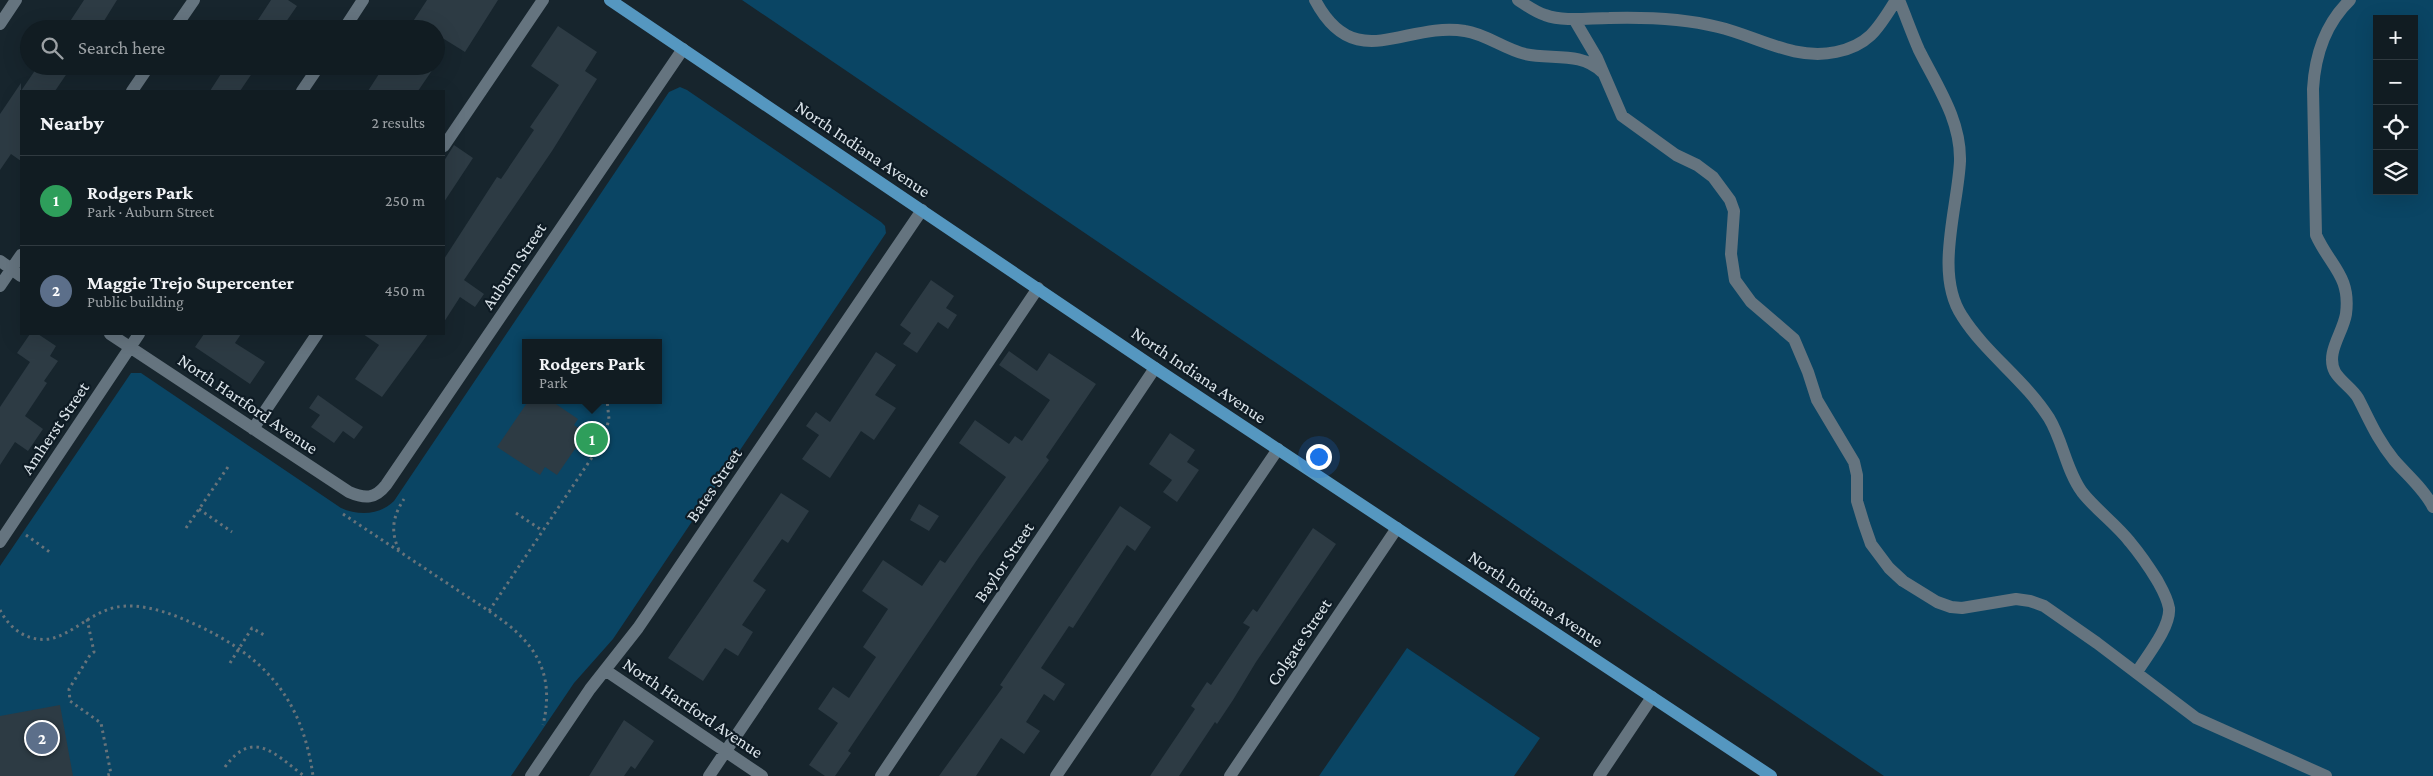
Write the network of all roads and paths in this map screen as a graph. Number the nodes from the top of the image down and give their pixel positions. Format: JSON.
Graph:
{"nodes":[{"id":1,"x":16,"y":0,"type":"edge"},
{"id":2,"x":194,"y":0,"type":"edge"},
{"id":3,"x":363,"y":0,"type":"edge"},
{"id":4,"x":542,"y":0,"type":"edge"},
{"id":5,"x":610,"y":0,"type":"edge"},
{"id":6,"x":1315,"y":0,"type":"edge"},
{"id":7,"x":1518,"y":0,"type":"edge"},
{"id":8,"x":1898,"y":0,"type":"edge"},
{"id":9,"x":2350,"y":0,"type":"edge"},
{"id":10,"x":1574,"y":19,"type":"junction"},
{"id":11,"x":180,"y":20,"type":"edge"},
{"id":12,"x":350,"y":20,"type":"edge"},
{"id":13,"x":0,"y":24,"type":"edge"},
{"id":14,"x":683,"y":49,"type":"junction"},
{"id":15,"x":143,"y":75,"type":"edge"},
{"id":16,"x":313,"y":75,"type":"edge"},
{"id":17,"x":1605,"y":75,"type":"junction"},
{"id":18,"x":133,"y":90,"type":"edge"},
{"id":19,"x":303,"y":90,"type":"edge"},
{"id":20,"x":445,"y":145,"type":"edge"},
{"id":21,"x":922,"y":210,"type":"junction"},
{"id":22,"x":20,"y":258,"type":"edge"},
{"id":23,"x":0,"y":261,"type":"edge"},
{"id":24,"x":16,"y":272,"type":"edge"},
{"id":25,"x":0,"y":286,"type":"edge"},
{"id":26,"x":1038,"y":288,"type":"junction"},
{"id":27,"x":112,"y":335,"type":"edge"},
{"id":28,"x":138,"y":335,"type":"edge"},
{"id":29,"x":316,"y":335,"type":"edge"},
{"id":30,"x":130,"y":347,"type":"junction"},
{"id":31,"x":1156,"y":368,"type":"junction"},
{"id":32,"x":607,"y":404,"type":"edge"},
{"id":33,"x":253,"y":428,"type":"junction"},
{"id":34,"x":1278,"y":449,"type":"junction"},
{"id":35,"x":230,"y":464,"type":"dead end"},
{"id":36,"x":368,"y":498,"type":"joint"},
{"id":37,"x":404,"y":499,"type":"dead end"},
{"id":38,"x":2433,"y":507,"type":"edge"},
{"id":39,"x":199,"y":509,"type":"junction"},
{"id":40,"x":516,"y":513,"type":"dead end"},
{"id":41,"x":343,"y":514,"type":"dead end"},
{"id":42,"x":186,"y":528,"type":"dead end"},
{"id":43,"x":1398,"y":528,"type":"junction"},
{"id":44,"x":543,"y":531,"type":"junction"},
{"id":45,"x":232,"y":532,"type":"dead end"},
{"id":46,"x":26,"y":535,"type":"dead end"},
{"id":47,"x":0,"y":542,"type":"edge"},
{"id":48,"x":400,"y":551,"type":"junction"},
{"id":49,"x":51,"y":552,"type":"dead end"},
{"id":50,"x":0,"y":610,"type":"edge"},
{"id":51,"x":488,"y":611,"type":"junction"},
{"id":52,"x":87,"y":619,"type":"junction"},
{"id":53,"x":264,"y":635,"type":"dead end"},
{"id":54,"x":240,"y":648,"type":"junction"},
{"id":55,"x":230,"y":664,"type":"dead end"},
{"id":56,"x":605,"y":670,"type":"junction"},
{"id":57,"x":2136,"y":672,"type":"junction"},
{"id":58,"x":1652,"y":697,"type":"junction"},
{"id":59,"x":542,"y":725,"type":"dead end"},
{"id":60,"x":726,"y":751,"type":"junction"},
{"id":61,"x":225,"y":767,"type":"dead end"},
{"id":62,"x":104,"y":776,"type":"edge"},
{"id":63,"x":304,"y":776,"type":"edge"},
{"id":64,"x":313,"y":776,"type":"edge"},
{"id":65,"x":531,"y":776,"type":"edge"},
{"id":66,"x":709,"y":776,"type":"edge"},
{"id":67,"x":762,"y":776,"type":"edge"},
{"id":68,"x":881,"y":776,"type":"edge"},
{"id":69,"x":1056,"y":776,"type":"edge"},
{"id":70,"x":1230,"y":776,"type":"edge"},
{"id":71,"x":1599,"y":776,"type":"edge"},
{"id":72,"x":1771,"y":776,"type":"edge"},
{"id":73,"x":2326,"y":776,"type":"edge"}],
"edges":[{"from":1,"to":13,"type":"street"},
{"from":2,"to":11,"type":"street"},
{"from":3,"to":12,"type":"street"},
{"from":4,"to":20,"type":"street"},
{"from":5,"to":14,"type":"main road","name":"North Indiana Avenue"},
{"from":6,"to":17,"type":"street"},
{"from":7,"to":10,"type":"street"},
{"from":8,"to":10,"type":"street"},
{"from":8,"to":57,"type":"street"},
{"from":9,"to":38,"type":"street"},
{"from":10,"to":17,"type":"street"},
{"from":14,"to":21,"type":"main road","name":"North Indiana Avenue"},
{"from":14,"to":36,"type":"street","name":"Auburn Street"},
{"from":15,"to":18,"type":"street"},
{"from":16,"to":19,"type":"street"},
{"from":17,"to":57,"type":"street"},
{"from":21,"to":26,"type":"main road","name":"North Indiana Avenue"},
{"from":21,"to":56,"type":"street","name":"Bates Street"},
{"from":22,"to":24,"type":"street"},
{"from":23,"to":24,"type":"street"},
{"from":24,"to":25,"type":"street"},
{"from":26,"to":31,"type":"main road","name":"North Indiana Avenue"},
{"from":26,"to":60,"type":"street"},
{"from":27,"to":30,"type":"street","name":"North Hartford Avenue"},
{"from":28,"to":30,"type":"street","name":"Amherst Street"},
{"from":29,"to":33,"type":"street"},
{"from":30,"to":33,"type":"street","name":"North Hartford Avenue"},
{"from":30,"to":47,"type":"street","name":"Amherst Street"},
{"from":31,"to":34,"type":"main road","name":"North Indiana Avenue"},
{"from":31,"to":68,"type":"street","name":"Baylor Street"},
{"from":32,"to":44,"type":"path"},
{"from":33,"to":36,"type":"street","name":"North Hartford Avenue"},
{"from":34,"to":43,"type":"main road","name":"North Indiana Avenue"},
{"from":34,"to":69,"type":"street"},
{"from":35,"to":39,"type":"path"},
{"from":37,"to":48,"type":"path"},
{"from":39,"to":42,"type":"path"},
{"from":39,"to":45,"type":"path"},
{"from":40,"to":44,"type":"path"},
{"from":41,"to":48,"type":"path"},
{"from":43,"to":58,"type":"main road","name":"North Indiana Avenue"},
{"from":43,"to":70,"type":"street","name":"Colgate Street"},
{"from":44,"to":51,"type":"path"},
{"from":46,"to":49,"type":"path"},
{"from":48,"to":51,"type":"path"},
{"from":50,"to":52,"type":"path"},
{"from":51,"to":59,"type":"path"},
{"from":52,"to":54,"type":"path"},
{"from":52,"to":62,"type":"path"},
{"from":53,"to":54,"type":"path"},
{"from":54,"to":55,"type":"path"},
{"from":54,"to":64,"type":"path"},
{"from":56,"to":60,"type":"street","name":"North Hartford Avenue"},
{"from":56,"to":65,"type":"street","name":"Bates Street"},
{"from":57,"to":73,"type":"street"},
{"from":58,"to":71,"type":"street"},
{"from":58,"to":72,"type":"main road","name":"North Indiana Avenue"},
{"from":60,"to":66,"type":"street"},
{"from":60,"to":67,"type":"street","name":"North Hartford Avenue"},
{"from":61,"to":63,"type":"path"}]}
